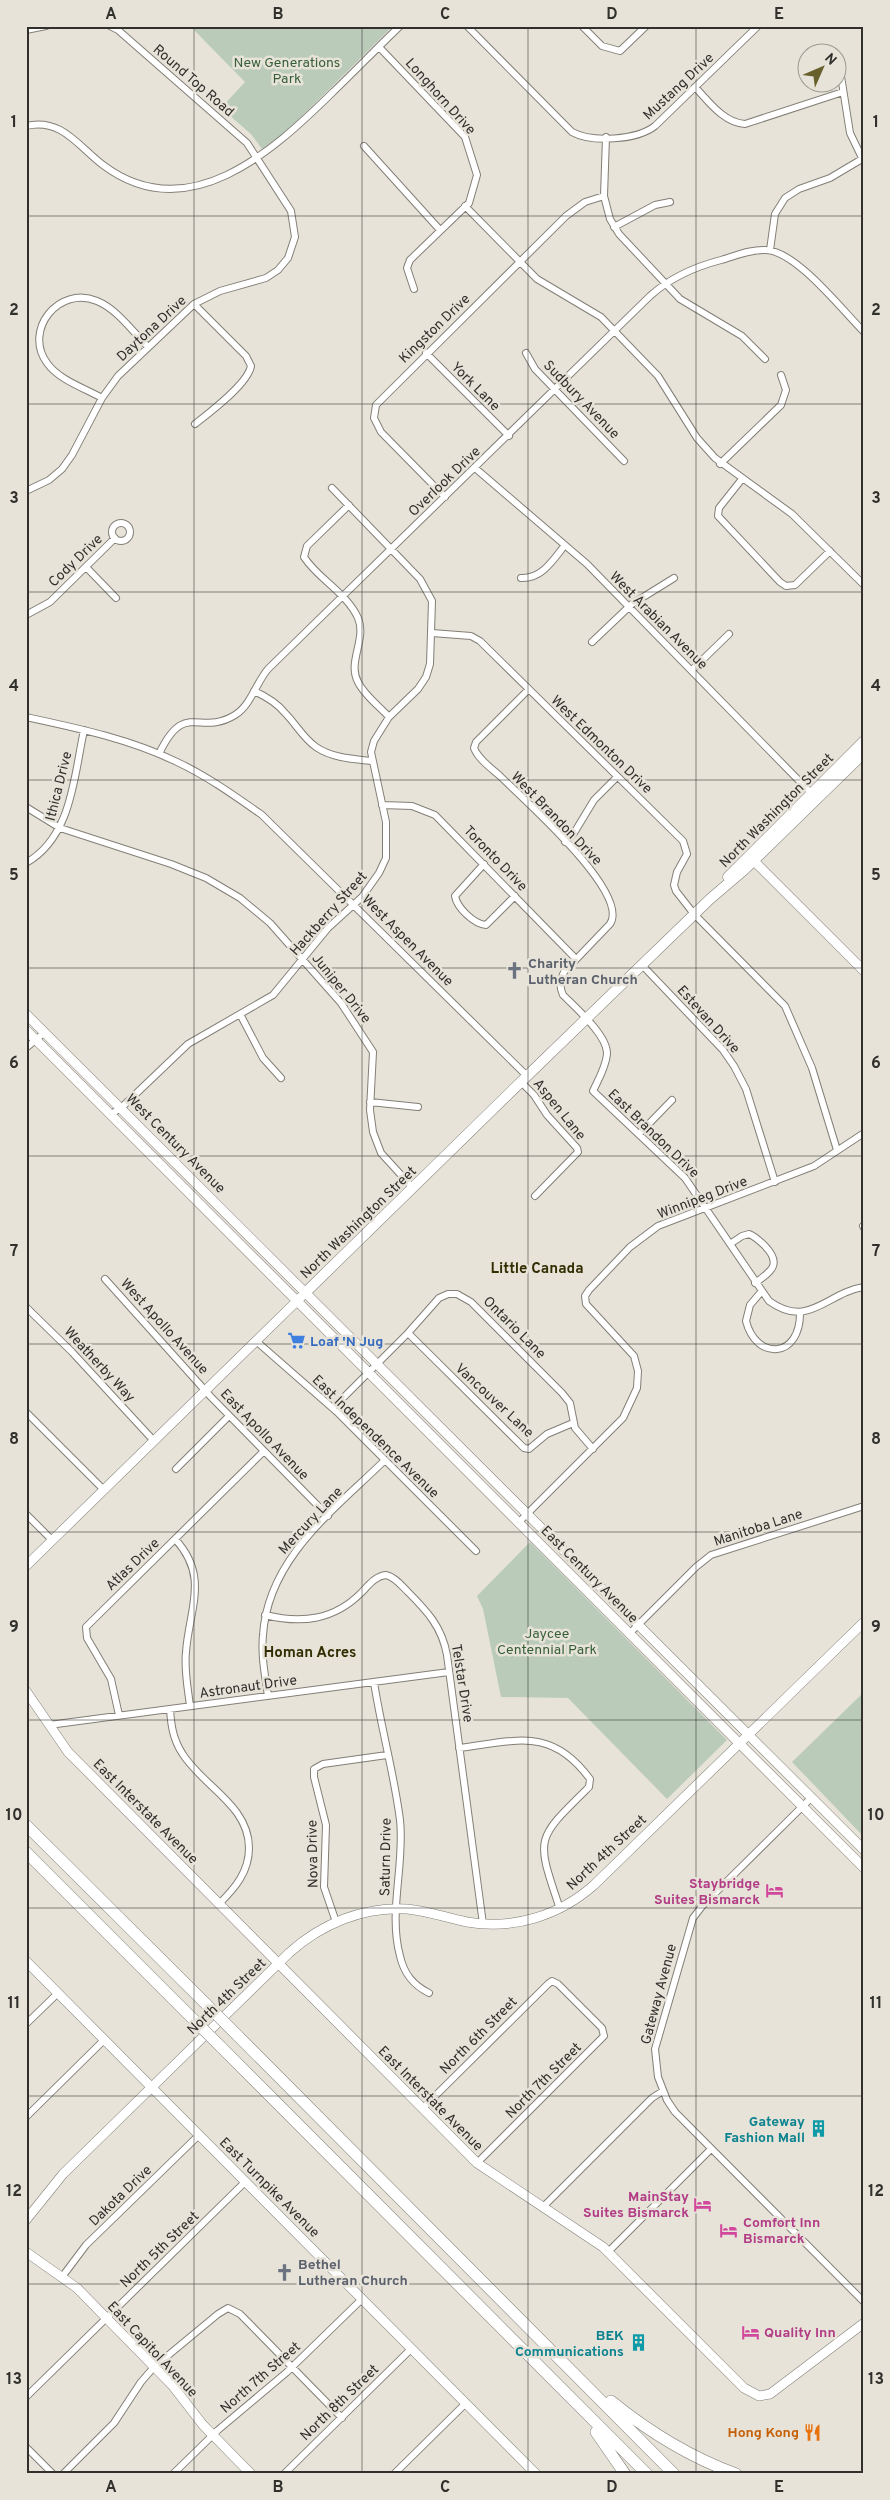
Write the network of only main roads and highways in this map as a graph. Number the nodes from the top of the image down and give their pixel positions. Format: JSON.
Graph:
{"nodes":[{"id":1,"x":864,"y":741,"type":"edge"},
{"id":2,"x":864,"y":753,"type":"edge"},
{"id":3,"x":814,"y":796,"type":"junction"},
{"id":4,"x":306,"y":1292,"type":"road end"},
{"id":5,"x":26,"y":1825,"type":"edge"},
{"id":6,"x":26,"y":1852,"type":"edge"},
{"id":7,"x":483,"y":2310,"type":"junction"},
{"id":8,"x":525,"y":2324,"type":"junction"},
{"id":9,"x":625,"y":2474,"type":"edge"},
{"id":10,"x":646,"y":2474,"type":"edge"},
{"id":11,"x":674,"y":2474,"type":"edge"},
{"id":12,"x":736,"y":2474,"type":"edge"}],
"edges":[{"from":1,"to":3,"type":"main road","name":"North Washington Street"},
{"from":2,"to":3,"type":"main road","name":"North Washington Street"},
{"from":3,"to":4,"type":"main road","name":"North Washington Street"},
{"from":5,"to":8,"type":"highway","bridge":true},
{"from":6,"to":7,"type":"highway","bridge":true},
{"from":7,"to":9,"type":"highway"},
{"from":7,"to":10,"type":"highway"},
{"from":8,"to":11,"type":"highway"},
{"from":8,"to":12,"type":"highway"}]}
